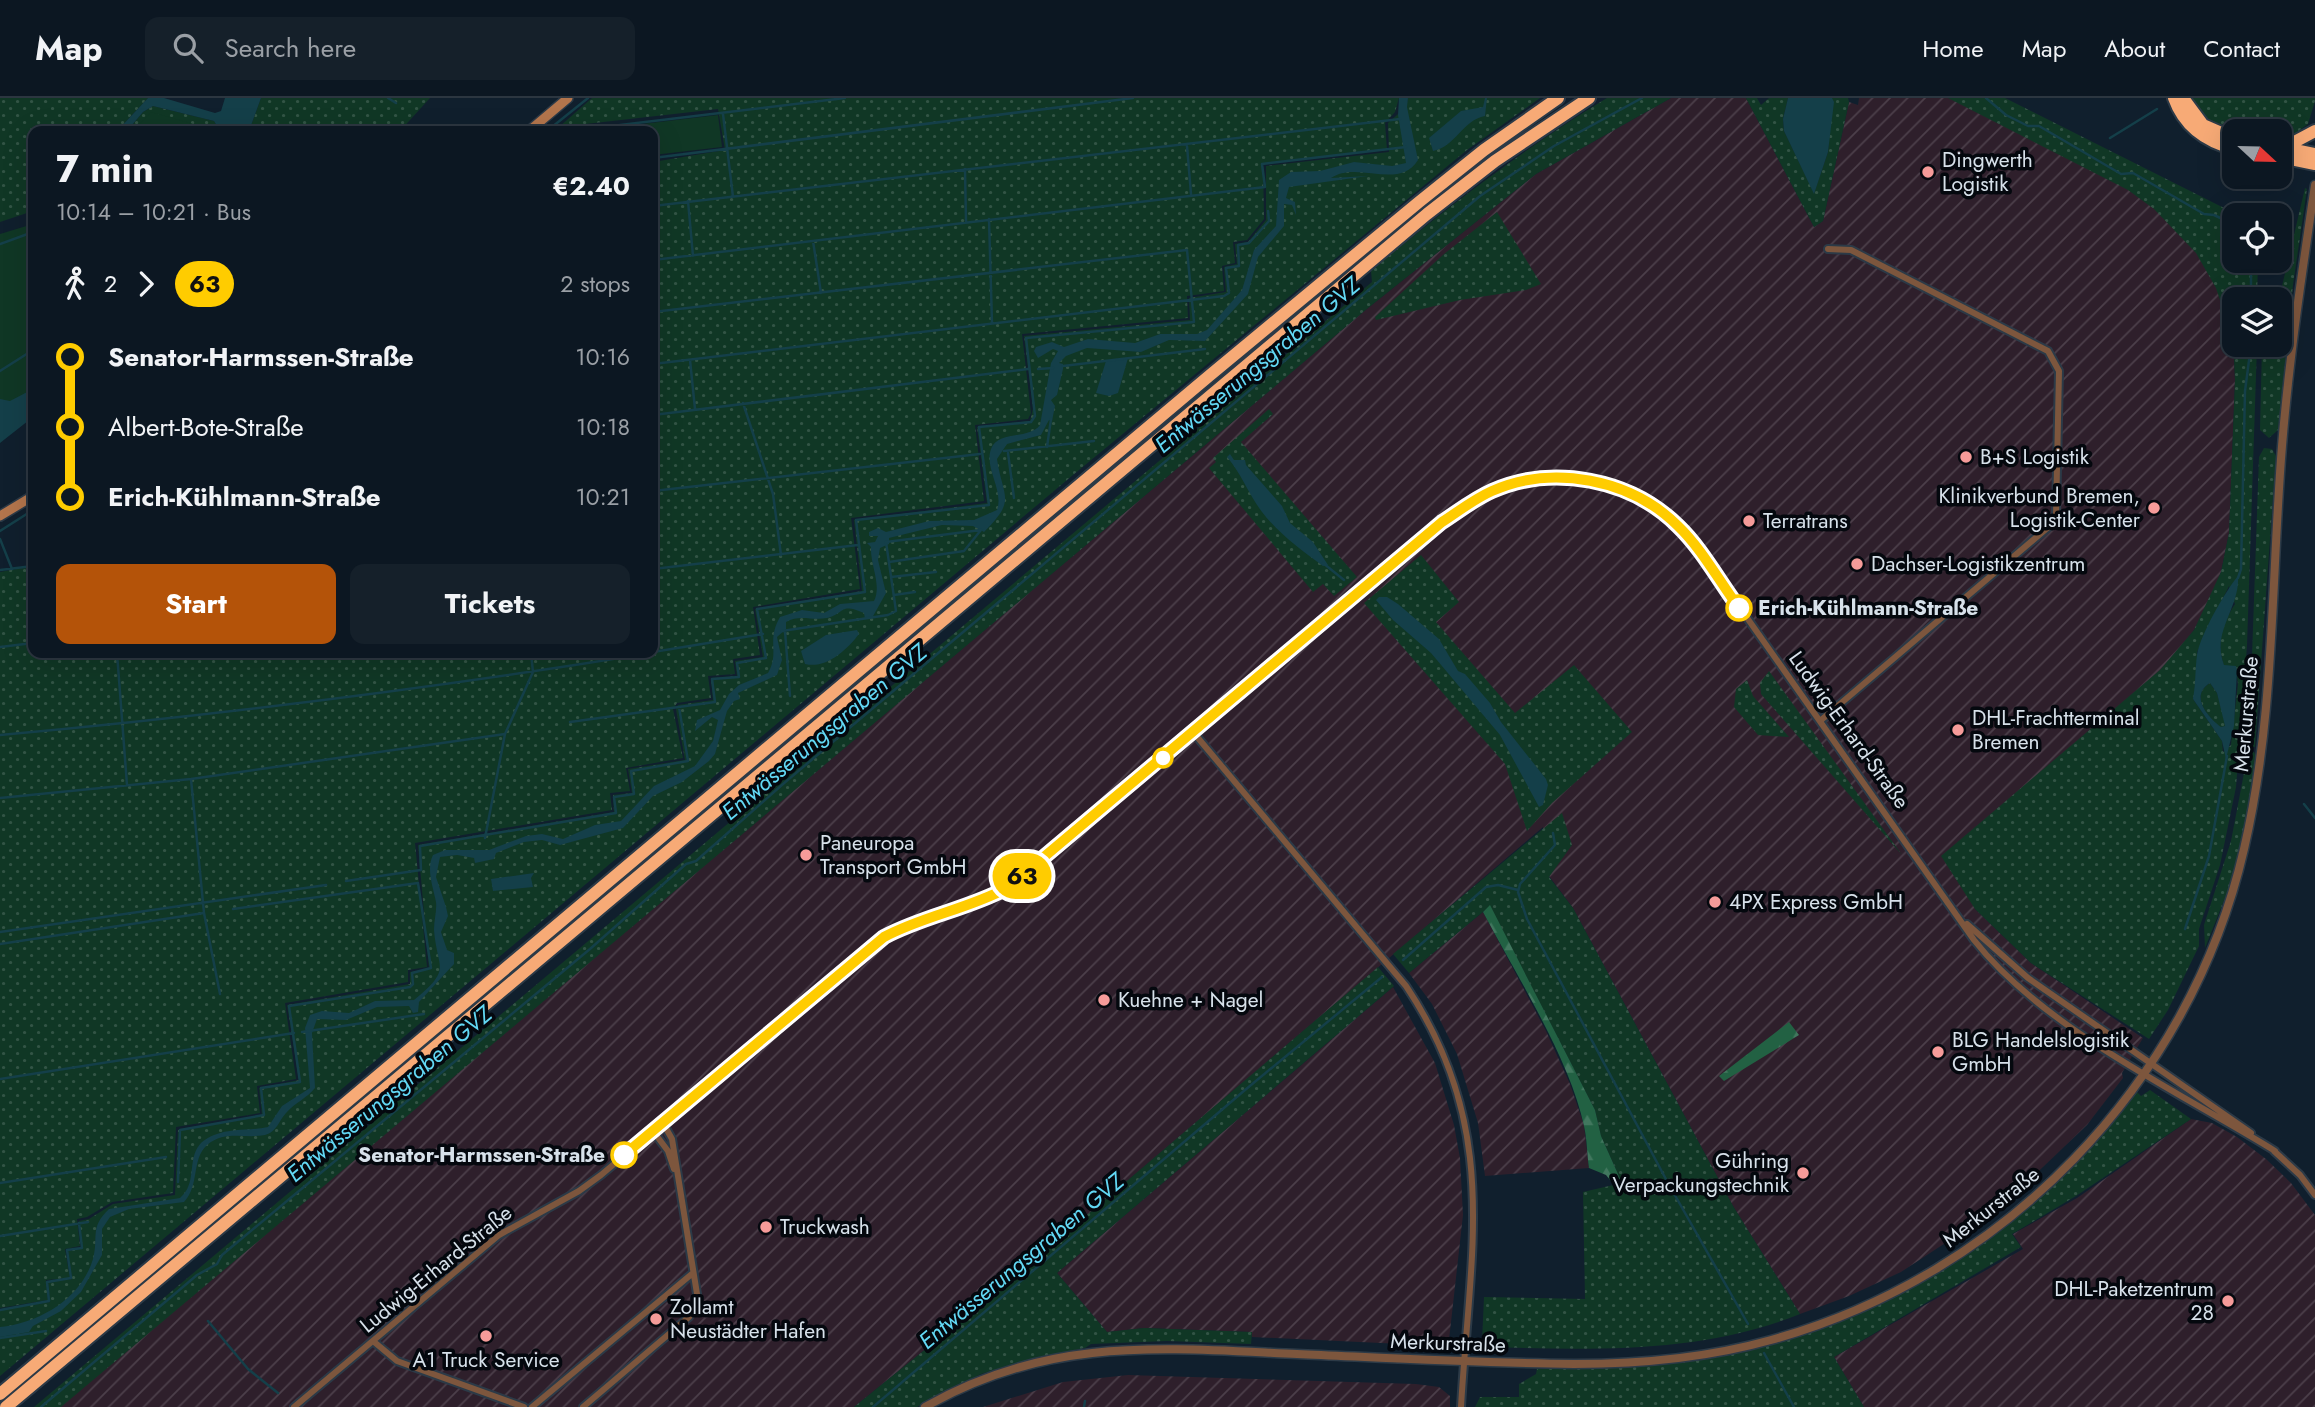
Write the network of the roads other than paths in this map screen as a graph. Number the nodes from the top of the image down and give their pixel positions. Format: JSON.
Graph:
{"nodes":[{"id":1,"x":568,"y":98,"type":"edge"},
{"id":2,"x":1558,"y":98,"type":"edge"},
{"id":3,"x":1589,"y":98,"type":"edge"},
{"id":4,"x":2174,"y":98,"type":"edge"},
{"id":5,"x":2183,"y":98,"type":"edge"},
{"id":6,"x":535,"y":126,"type":"edge"},
{"id":7,"x":2315,"y":131,"type":"edge"},
{"id":8,"x":2222,"y":133,"type":"edge"},
{"id":9,"x":2222,"y":143,"type":"edge"},
{"id":10,"x":2292,"y":145,"type":"edge"},
{"id":11,"x":2292,"y":152,"type":"edge"},
{"id":12,"x":2315,"y":154,"type":"edge"},
{"id":13,"x":2292,"y":155,"type":"edge"},
{"id":14,"x":2315,"y":164,"type":"edge"},
{"id":15,"x":2315,"y":185,"type":"edge"},
{"id":16,"x":1828,"y":249,"type":"dead end"},
{"id":17,"x":28,"y":499,"type":"edge"},
{"id":18,"x":0,"y":516,"type":"edge"},
{"id":19,"x":1820,"y":721,"type":"junction"},
{"id":20,"x":1193,"y":732,"type":"junction"},
{"id":21,"x":1961,"y":918,"type":"junction"},
{"id":22,"x":2152,"y":1063,"type":"junction"},
{"id":23,"x":2145,"y":1074,"type":"junction"},
{"id":24,"x":663,"y":1123,"type":"junction"},
{"id":25,"x":653,"y":1131,"type":"junction"},
{"id":26,"x":2274,"y":1151,"type":"junction"},
{"id":27,"x":2302,"y":1165,"type":"dead end"},
{"id":28,"x":2296,"y":1171,"type":"junction"},
{"id":29,"x":677,"y":1178,"type":"junction"},
{"id":30,"x":2315,"y":1195,"type":"edge"},
{"id":31,"x":693,"y":1273,"type":"junction"},
{"id":32,"x":373,"y":1341,"type":"junction"},
{"id":33,"x":1465,"y":1361,"type":"junction"},
{"id":34,"x":0,"y":1394,"type":"edge"},
{"id":35,"x":6,"y":1407,"type":"edge"},
{"id":36,"x":294,"y":1407,"type":"edge"},
{"id":37,"x":524,"y":1407,"type":"edge"},
{"id":38,"x":532,"y":1407,"type":"edge"},
{"id":39,"x":583,"y":1407,"type":"edge"},
{"id":40,"x":925,"y":1407,"type":"edge"},
{"id":41,"x":1461,"y":1407,"type":"edge"}],
"edges":[{"from":1,"to":6,"type":"main road"},
{"from":2,"to":34,"type":"highway"},
{"from":3,"to":35,"type":"highway"},
{"from":4,"to":9,"type":"highway"},
{"from":5,"to":8,"type":"highway"},
{"from":7,"to":10,"type":"highway"},
{"from":11,"to":12,"type":"highway"},
{"from":13,"to":14,"type":"highway"},
{"from":15,"to":22,"type":"street","name":"Merkurstraße"},
{"from":16,"to":19,"type":"street"},
{"from":17,"to":18,"type":"main road"},
{"from":19,"to":20,"type":"street","name":"Ludwig-Erhard-Straße"},
{"from":19,"to":21,"type":"street","name":"Ludwig-Erhard-Straße"},
{"from":20,"to":24,"type":"street","name":"Ludwig-Erhard-Straße"},
{"from":20,"to":33,"type":"street"},
{"from":21,"to":22,"type":"street","name":"Ludwig-Erhard-Straße"},
{"from":21,"to":23,"type":"street","name":"Ludwig-Erhard-Straße"},
{"from":22,"to":23,"type":"street","name":"Merkurstraße"},
{"from":22,"to":26,"type":"street","name":"Ludwig-Erhard-Straße"},
{"from":23,"to":26,"type":"street","name":"Ludwig-Erhard-Straße"},
{"from":23,"to":33,"type":"street","name":"Merkurstraße"},
{"from":24,"to":25,"type":"street","name":"Ludwig-Erhard-Straße"},
{"from":24,"to":29,"type":"street"},
{"from":25,"to":29,"type":"street"},
{"from":25,"to":32,"type":"street","name":"Ludwig-Erhard-Straße"},
{"from":26,"to":28,"type":"street"},
{"from":27,"to":28,"type":"street"},
{"from":28,"to":30,"type":"street"},
{"from":29,"to":31,"type":"street"},
{"from":31,"to":38,"type":"street"},
{"from":31,"to":39,"type":"street"},
{"from":32,"to":36,"type":"street","name":"Ludwig-Erhard-Straße"},
{"from":32,"to":37,"type":"street"},
{"from":33,"to":40,"type":"street","name":"Merkurstraße"},
{"from":33,"to":41,"type":"street"}]}
